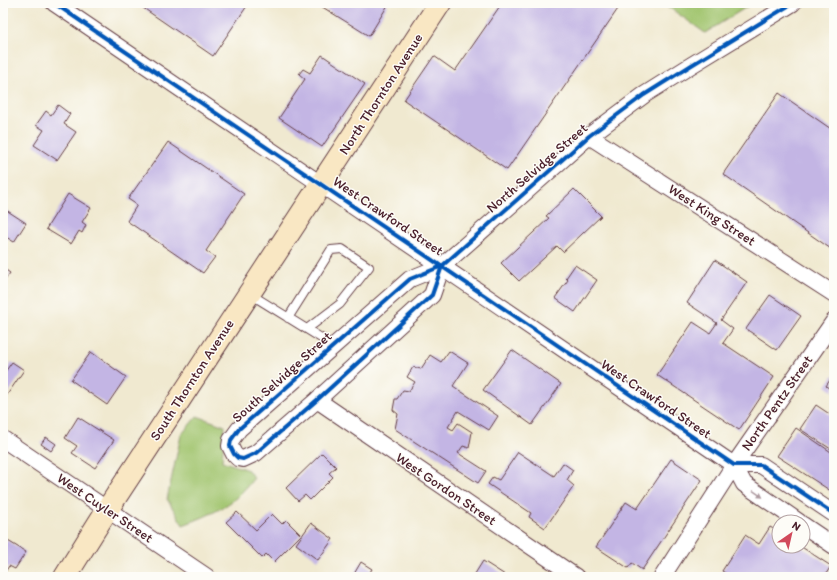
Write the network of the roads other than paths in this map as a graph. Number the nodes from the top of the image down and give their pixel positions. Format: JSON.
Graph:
{"nodes":[{"id":1,"x":54,"y":3,"type":"edge"},
{"id":2,"x":440,"y":3,"type":"edge"},
{"id":3,"x":793,"y":3,"type":"edge"},
{"id":4,"x":590,"y":136,"type":"junction"},
{"id":5,"x":321,"y":184,"type":"junction"},
{"id":6,"x":442,"y":266,"type":"junction"},
{"id":7,"x":249,"y":294,"type":"junction"},
{"id":8,"x":834,"y":294,"type":"edge"},
{"id":9,"x":288,"y":318,"type":"junction"},
{"id":10,"x":834,"y":321,"type":"edge"},
{"id":11,"x":307,"y":329,"type":"junction"},
{"id":12,"x":334,"y":346,"type":"junction"},
{"id":13,"x":317,"y":400,"type":"junction"},
{"id":14,"x":3,"y":439,"type":"edge"},
{"id":15,"x":734,"y":465,"type":"junction"},
{"id":16,"x":107,"y":510,"type":"junction"},
{"id":17,"x":787,"y":514,"type":"edge"},
{"id":18,"x":834,"y":514,"type":"edge"},
{"id":19,"x":811,"y":530,"type":"edge"},
{"id":20,"x":834,"y":546,"type":"edge"},
{"id":21,"x":65,"y":577,"type":"edge"},
{"id":22,"x":207,"y":577,"type":"edge"},
{"id":23,"x":576,"y":577,"type":"edge"},
{"id":24,"x":662,"y":577,"type":"edge"}],
"edges":[{"from":1,"to":5,"type":"street","name":"West Crawford Street"},
{"from":2,"to":5,"type":"main road","name":"North Thornton Avenue"},
{"from":3,"to":4,"type":"street","name":"North Selvidge Street"},
{"from":4,"to":6,"type":"street","name":"North Selvidge Street"},
{"from":4,"to":8,"type":"street","name":"West King Street"},
{"from":5,"to":6,"type":"street","name":"West Crawford Street"},
{"from":5,"to":7,"type":"main road","name":"South Thornton Avenue"},
{"from":6,"to":12,"type":"street","name":"South Selvidge Street"},
{"from":6,"to":13,"type":"street","name":"South Selvidge Street"},
{"from":6,"to":15,"type":"street","name":"West Crawford Street"},
{"from":7,"to":9,"type":"lane"},
{"from":7,"to":16,"type":"main road","name":"South Thornton Avenue"},
{"from":9,"to":11,"type":"lane"},
{"from":9,"to":11,"type":"lane"},
{"from":10,"to":15,"type":"street","name":"North Pentz Street"},
{"from":11,"to":12,"type":"lane"},
{"from":12,"to":13,"type":"street","name":"South Selvidge Street"},
{"from":13,"to":23,"type":"street","name":"West Gordon Street"},
{"from":14,"to":16,"type":"street","name":"West Cuyler Street"},
{"from":15,"to":17,"type":"street","one_way":true},
{"from":15,"to":18,"type":"street"},
{"from":15,"to":24,"type":"street","name":"North Pentz Street"},
{"from":16,"to":21,"type":"main road","name":"South Thornton Avenue"},
{"from":16,"to":22,"type":"street","name":"West Cuyler Street"},
{"from":19,"to":20,"type":"street"}]}
